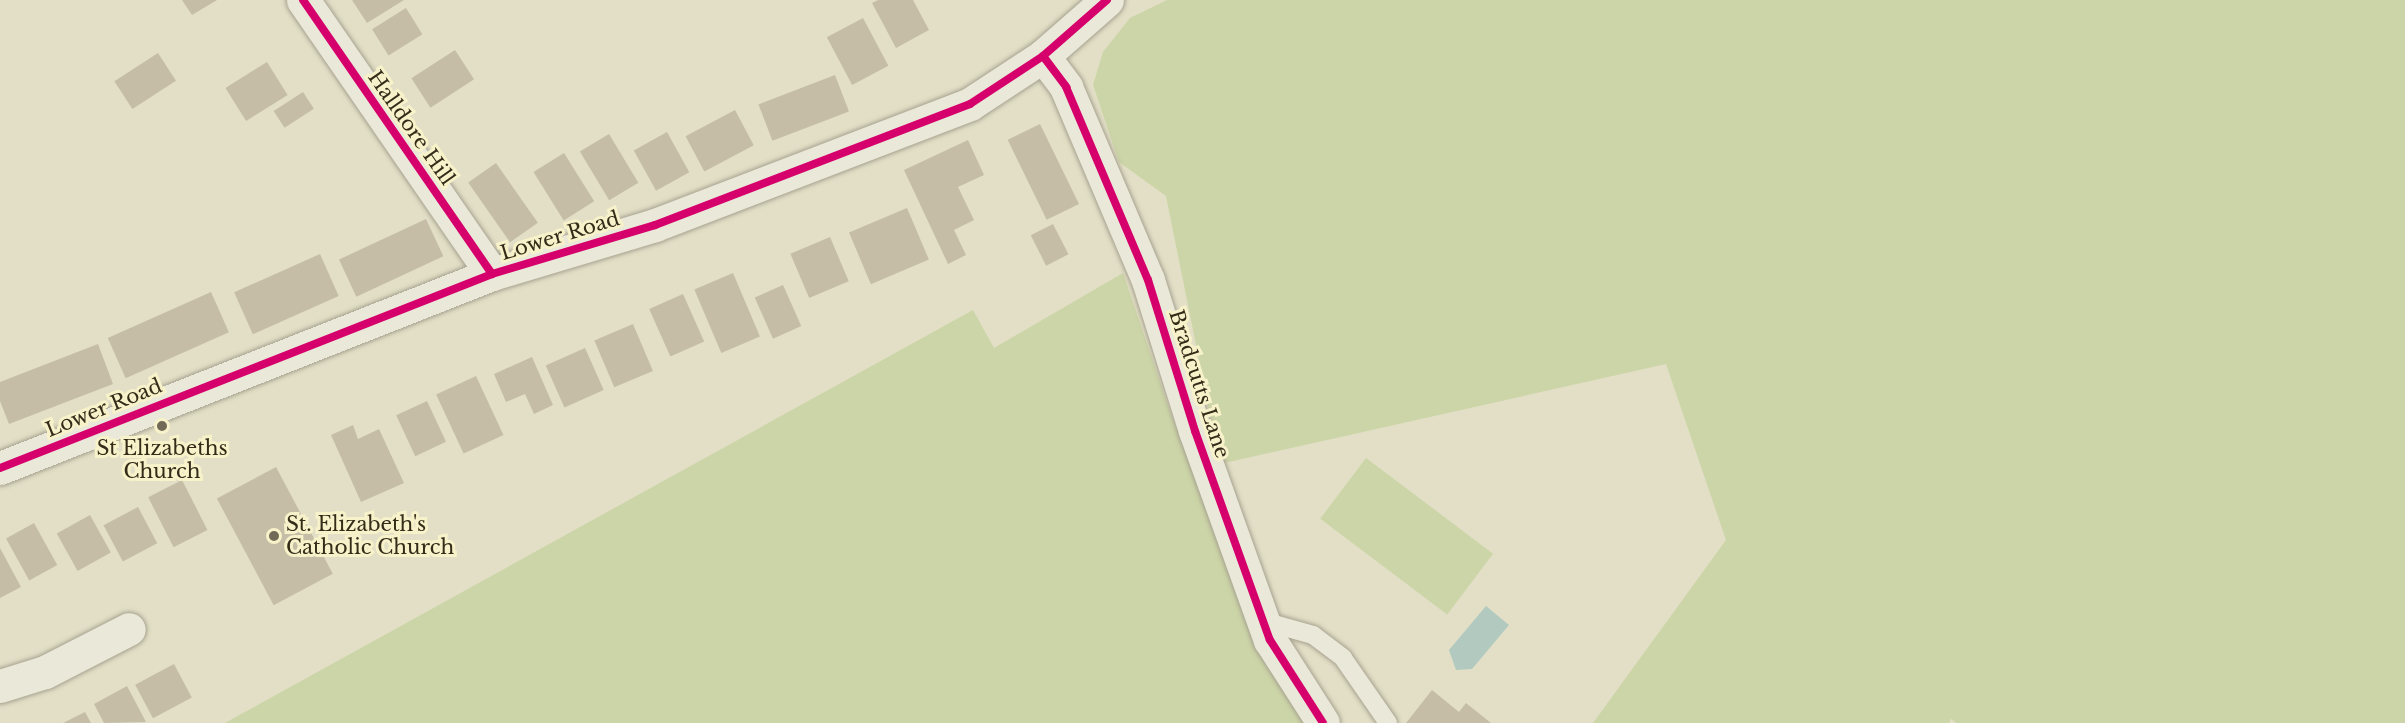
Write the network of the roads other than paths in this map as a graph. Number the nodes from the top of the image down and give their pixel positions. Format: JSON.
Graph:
{"nodes":[{"id":1,"x":1107,"y":0,"type":"edge"},
{"id":2,"x":308,"y":2,"type":"edge"},
{"id":3,"x":1043,"y":56,"type":"junction"},
{"id":4,"x":492,"y":274,"type":"junction"},
{"id":5,"x":2,"y":464,"type":"edge"},
{"id":6,"x":1263,"y":621,"type":"junction"},
{"id":7,"x":129,"y":629,"type":"dead end"},
{"id":8,"x":0,"y":686,"type":"edge"},
{"id":9,"x":1323,"y":723,"type":"edge"},
{"id":10,"x":1388,"y":723,"type":"edge"}],
"edges":[{"from":1,"to":3,"type":"street","name":"Lower Road"},
{"from":2,"to":4,"type":"street","name":"Halldore Hill"},
{"from":3,"to":4,"type":"street","name":"Lower Road"},
{"from":3,"to":6,"type":"street","name":"Bradcutts Lane"},
{"from":4,"to":5,"type":"street","name":"Lower Road"},
{"from":6,"to":9,"type":"street","name":"Bradcutts Lane"},
{"from":6,"to":10,"type":"lane"},
{"from":7,"to":8,"type":"street"}]}
